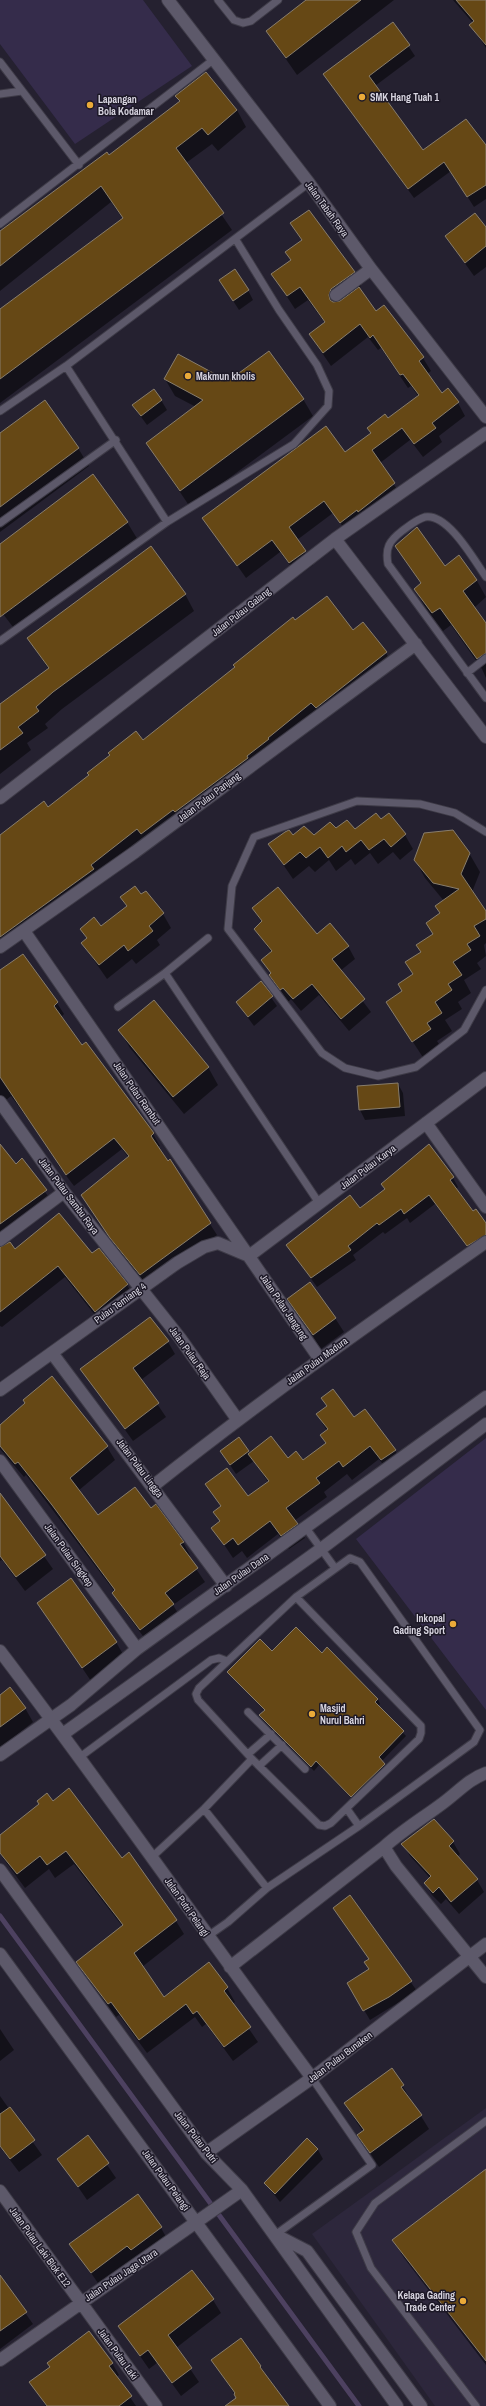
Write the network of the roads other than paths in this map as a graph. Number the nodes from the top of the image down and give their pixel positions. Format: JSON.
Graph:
{"nodes":[{"id":1,"x":168,"y":0,"type":"edge"},
{"id":2,"x":218,"y":0,"type":"edge"},
{"id":3,"x":278,"y":0,"type":"edge"},
{"id":4,"x":212,"y":60,"type":"junction"},
{"id":5,"x":0,"y":62,"type":"edge"},
{"id":6,"x":22,"y":91,"type":"junction"},
{"id":7,"x":0,"y":94,"type":"edge"},
{"id":8,"x":79,"y":165,"type":"junction"},
{"id":9,"x":309,"y":183,"type":"junction"},
{"id":10,"x":0,"y":224,"type":"edge"},
{"id":11,"x":236,"y":240,"type":"junction"},
{"id":12,"x":371,"y":269,"type":"junction"},
{"id":13,"x":336,"y":295,"type":"dead end"},
{"id":14,"x":66,"y":366,"type":"junction"},
{"id":15,"x":0,"y":411,"type":"edge"},
{"id":16,"x":486,"y":418,"type":"edge"},
{"id":17,"x":486,"y":433,"type":"edge"},
{"id":18,"x":116,"y":440,"type":"junction"},
{"id":19,"x":167,"y":522,"type":"junction"},
{"id":20,"x":0,"y":523,"type":"edge"},
{"id":21,"x":335,"y":539,"type":"junction"},
{"id":22,"x":486,"y":577,"type":"edge"},
{"id":23,"x":0,"y":641,"type":"edge"},
{"id":24,"x":416,"y":644,"type":"junction"},
{"id":25,"x":486,"y":658,"type":"edge"},
{"id":26,"x":467,"y":672,"type":"junction"},
{"id":27,"x":486,"y":698,"type":"edge"},
{"id":28,"x":486,"y":737,"type":"edge"},
{"id":29,"x":0,"y":798,"type":"edge"},
{"id":30,"x":486,"y":832,"type":"edge"},
{"id":31,"x":24,"y":931,"type":"junction"},
{"id":32,"x":208,"y":938,"type":"dead end"},
{"id":33,"x":0,"y":948,"type":"edge"},
{"id":34,"x":165,"y":973,"type":"junction"},
{"id":35,"x":486,"y":990,"type":"edge"},
{"id":36,"x":118,"y":1007,"type":"dead end"},
{"id":37,"x":486,"y":1078,"type":"edge"},
{"id":38,"x":0,"y":1102,"type":"edge"},
{"id":39,"x":426,"y":1123,"type":"junction"},
{"id":40,"x":64,"y":1192,"type":"junction"},
{"id":41,"x":319,"y":1203,"type":"junction"},
{"id":42,"x":486,"y":1207,"type":"edge"},
{"id":43,"x":0,"y":1240,"type":"edge"},
{"id":44,"x":486,"y":1242,"type":"edge"},
{"id":45,"x":249,"y":1256,"type":"junction"},
{"id":46,"x":140,"y":1290,"type":"junction"},
{"id":47,"x":52,"y":1353,"type":"junction"},
{"id":48,"x":319,"y":1358,"type":"junction"},
{"id":49,"x":0,"y":1390,"type":"edge"},
{"id":50,"x":486,"y":1397,"type":"edge"},
{"id":51,"x":237,"y":1419,"type":"junction"},
{"id":52,"x":486,"y":1424,"type":"edge"},
{"id":53,"x":0,"y":1461,"type":"edge"},
{"id":54,"x":153,"y":1486,"type":"junction"},
{"id":55,"x":306,"y":1528,"type":"junction"},
{"id":56,"x":321,"y":1549,"type":"junction"},
{"id":57,"x":335,"y":1568,"type":"junction"},
{"id":58,"x":226,"y":1586,"type":"junction"},
{"id":59,"x":296,"y":1597,"type":"junction"},
{"id":60,"x":137,"y":1649,"type":"junction"},
{"id":61,"x":0,"y":1651,"type":"edge"},
{"id":62,"x":227,"y":1661,"type":"junction"},
{"id":63,"x":248,"y":1712,"type":"dead end"},
{"id":64,"x":52,"y":1720,"type":"junction"},
{"id":65,"x":64,"y":1734,"type":"junction"},
{"id":66,"x":271,"y":1734,"type":"junction"},
{"id":67,"x":282,"y":1745,"type":"junction"},
{"id":68,"x":0,"y":1755,"type":"edge"},
{"id":69,"x":250,"y":1756,"type":"junction"},
{"id":70,"x":80,"y":1757,"type":"junction"},
{"id":71,"x":259,"y":1766,"type":"junction"},
{"id":72,"x":305,"y":1770,"type":"dead end"},
{"id":73,"x":486,"y":1773,"type":"edge"},
{"id":74,"x":204,"y":1809,"type":"junction"},
{"id":75,"x":347,"y":1809,"type":"junction"},
{"id":76,"x":359,"y":1826,"type":"junction"},
{"id":77,"x":384,"y":1847,"type":"junction"},
{"id":78,"x":152,"y":1857,"type":"junction"},
{"id":79,"x":0,"y":1870,"type":"edge"},
{"id":80,"x":267,"y":1888,"type":"junction"},
{"id":81,"x":208,"y":1936,"type":"junction"},
{"id":82,"x":486,"y":1944,"type":"edge"},
{"id":83,"x":0,"y":1954,"type":"edge"},
{"id":84,"x":470,"y":1956,"type":"junction"},
{"id":85,"x":230,"y":1967,"type":"junction"},
{"id":86,"x":486,"y":1977,"type":"edge"},
{"id":87,"x":312,"y":2078,"type":"junction"},
{"id":88,"x":486,"y":2121,"type":"edge"},
{"id":89,"x":206,"y":2153,"type":"junction"},
{"id":90,"x":238,"y":2194,"type":"junction"},
{"id":91,"x":1,"y":2195,"type":"edge"},
{"id":92,"x":200,"y":2222,"type":"junction"},
{"id":93,"x":275,"y":2235,"type":"junction"},
{"id":94,"x":81,"y":2303,"type":"junction"},
{"id":95,"x":352,"y":2314,"type":"junction"},
{"id":96,"x":338,"y":2325,"type":"junction"},
{"id":97,"x":0,"y":2360,"type":"edge"},
{"id":98,"x":156,"y":2406,"type":"edge"},
{"id":99,"x":330,"y":2406,"type":"edge"},
{"id":100,"x":398,"y":2406,"type":"edge"},
{"id":101,"x":421,"y":2406,"type":"edge"},
{"id":102,"x":476,"y":2406,"type":"edge"}],
"edges":[{"from":1,"to":4,"type":"street","name":"Jalan Tabah Raya"},
{"from":2,"to":3,"type":"lane"},
{"from":4,"to":8,"type":"lane"},
{"from":4,"to":9,"type":"street","name":"Jalan Tabah Raya"},
{"from":5,"to":6,"type":"lane"},
{"from":6,"to":7,"type":"lane"},
{"from":6,"to":8,"type":"lane"},
{"from":8,"to":10,"type":"lane"},
{"from":9,"to":11,"type":"lane"},
{"from":9,"to":12,"type":"street","name":"Jalan Tabah Raya"},
{"from":11,"to":14,"type":"lane"},
{"from":11,"to":19,"type":"lane"},
{"from":12,"to":13,"type":"street"},
{"from":12,"to":16,"type":"street","name":"Jalan Tabah Raya"},
{"from":14,"to":15,"type":"lane"},
{"from":14,"to":18,"type":"lane"},
{"from":17,"to":21,"type":"street","name":"Jalan Pulau Galang"},
{"from":18,"to":19,"type":"lane"},
{"from":18,"to":20,"type":"lane"},
{"from":19,"to":23,"type":"lane"},
{"from":21,"to":24,"type":"street"},
{"from":21,"to":29,"type":"street","name":"Jalan Pulau Galang"},
{"from":22,"to":26,"type":"lane"},
{"from":24,"to":28,"type":"street"},
{"from":24,"to":31,"type":"street","name":"Jalan Pulau Panjang"},
{"from":25,"to":26,"type":"lane"},
{"from":26,"to":27,"type":"lane"},
{"from":30,"to":35,"type":"lane"},
{"from":31,"to":33,"type":"street","name":"Jalan Pulau Panjang"},
{"from":31,"to":45,"type":"street","name":"Jalan Pulau Rambut"},
{"from":32,"to":34,"type":"lane"},
{"from":34,"to":36,"type":"lane"},
{"from":34,"to":41,"type":"lane"},
{"from":37,"to":39,"type":"street","name":"Jalan Pulau Karya"},
{"from":38,"to":40,"type":"street","name":"Jalan Pulau Sambu Raya"},
{"from":39,"to":41,"type":"street","name":"Jalan Pulau Karya"},
{"from":39,"to":42,"type":"street"},
{"from":40,"to":43,"type":"street"},
{"from":40,"to":46,"type":"street","name":"Jalan Pulau Sambu Raya"},
{"from":41,"to":45,"type":"street","name":"Jalan Pulau Karya"},
{"from":44,"to":48,"type":"street","name":"Jalan Pulau Madura"},
{"from":45,"to":46,"type":"street","name":"Pulau Temiang 4"},
{"from":45,"to":48,"type":"street","name":"Jalan Pulau Jangung"},
{"from":46,"to":47,"type":"street","name":"Pulau Temiang 4"},
{"from":46,"to":51,"type":"street","name":"Jalan Pulau Raja"},
{"from":47,"to":49,"type":"street","name":"Pulau Temiang 4"},
{"from":47,"to":54,"type":"street","name":"Jalan Pulau Lingga"},
{"from":48,"to":51,"type":"street","name":"Jalan Pulau Madura"},
{"from":50,"to":55,"type":"street","name":"Jalan Pulau Dana"},
{"from":51,"to":54,"type":"street","name":"Jalan Pulau Madura"},
{"from":52,"to":56,"type":"street"},
{"from":53,"to":60,"type":"street","name":"Jalan Pulau Singkep"},
{"from":54,"to":58,"type":"street","name":"Jalan Pulau Lingga"},
{"from":55,"to":56,"type":"lane"},
{"from":55,"to":58,"type":"street","name":"Jalan Pulau Dana"},
{"from":56,"to":57,"type":"lane"},
{"from":56,"to":65,"type":"street"},
{"from":57,"to":59,"type":"lane"},
{"from":57,"to":76,"type":"lane"},
{"from":58,"to":60,"type":"street","name":"Jalan Pulau Dana"},
{"from":59,"to":62,"type":"lane"},
{"from":59,"to":75,"type":"lane"},
{"from":60,"to":64,"type":"street","name":"Jalan Pulau Dana"},
{"from":61,"to":64,"type":"street","name":"Jalan Putri Pelangi"},
{"from":62,"to":69,"type":"lane"},
{"from":62,"to":70,"type":"lane"},
{"from":63,"to":66,"type":"lane"},
{"from":64,"to":65,"type":"street","name":"Jalan Putri Pelangi"},
{"from":64,"to":68,"type":"street","name":"Jalan Pulau Dana"},
{"from":65,"to":70,"type":"street","name":"Jalan Putri Pelangi"},
{"from":66,"to":67,"type":"lane"},
{"from":66,"to":69,"type":"lane"},
{"from":67,"to":71,"type":"lane"},
{"from":67,"to":72,"type":"lane"},
{"from":69,"to":71,"type":"lane"},
{"from":69,"to":74,"type":"lane"},
{"from":70,"to":78,"type":"street","name":"Jalan Putri Pelangi"},
{"from":71,"to":75,"type":"lane"},
{"from":73,"to":77,"type":"street"},
{"from":74,"to":78,"type":"lane"},
{"from":74,"to":80,"type":"lane"},
{"from":75,"to":76,"type":"lane"},
{"from":76,"to":80,"type":"lane"},
{"from":77,"to":84,"type":"street"},
{"from":77,"to":85,"type":"street"},
{"from":78,"to":81,"type":"street","name":"Jalan Putri Pelangi"},
{"from":79,"to":89,"type":"street","name":"Jalan Pulau Putri"},
{"from":80,"to":81,"type":"lane"},
{"from":81,"to":85,"type":"street","name":"Jalan Putri Pelangi"},
{"from":82,"to":84,"type":"street","name":"Jalan Pulau Bunaken"},
{"from":83,"to":92,"type":"street","name":"Jalan Pulau Pelangi"},
{"from":84,"to":86,"type":"street"},
{"from":84,"to":87,"type":"street","name":"Jalan Pulau Bunaken"},
{"from":85,"to":87,"type":"street","name":"Jalan Putri Pelangi"},
{"from":87,"to":89,"type":"street","name":"Jalan Pulau Bunaken"},
{"from":87,"to":93,"type":"lane"},
{"from":88,"to":102,"type":"lane"},
{"from":89,"to":90,"type":"street","name":"Jalan Pulau Putri"},
{"from":90,"to":92,"type":"street","name":"Jalan Pulau Jaga Utara"},
{"from":90,"to":93,"type":"street","name":"Jalan Pulau Putri"},
{"from":91,"to":94,"type":"street","name":"Jalan Pulau Laki Blok E12"},
{"from":92,"to":94,"type":"street","name":"Jalan Pulau Jaga Utara"},
{"from":92,"to":99,"type":"street","name":"Jalan Pulau Pelangi"},
{"from":93,"to":95,"type":"street","name":"Jalan Pulau Putri"},
{"from":93,"to":96,"type":"street"},
{"from":94,"to":97,"type":"street","name":"Jalan Pulau Jaga Utara"},
{"from":94,"to":98,"type":"street","name":"Jalan Pulau Laki"},
{"from":95,"to":96,"type":"street"},
{"from":95,"to":101,"type":"street","name":"Jalan Pulau Putri"},
{"from":96,"to":100,"type":"street"}]}
